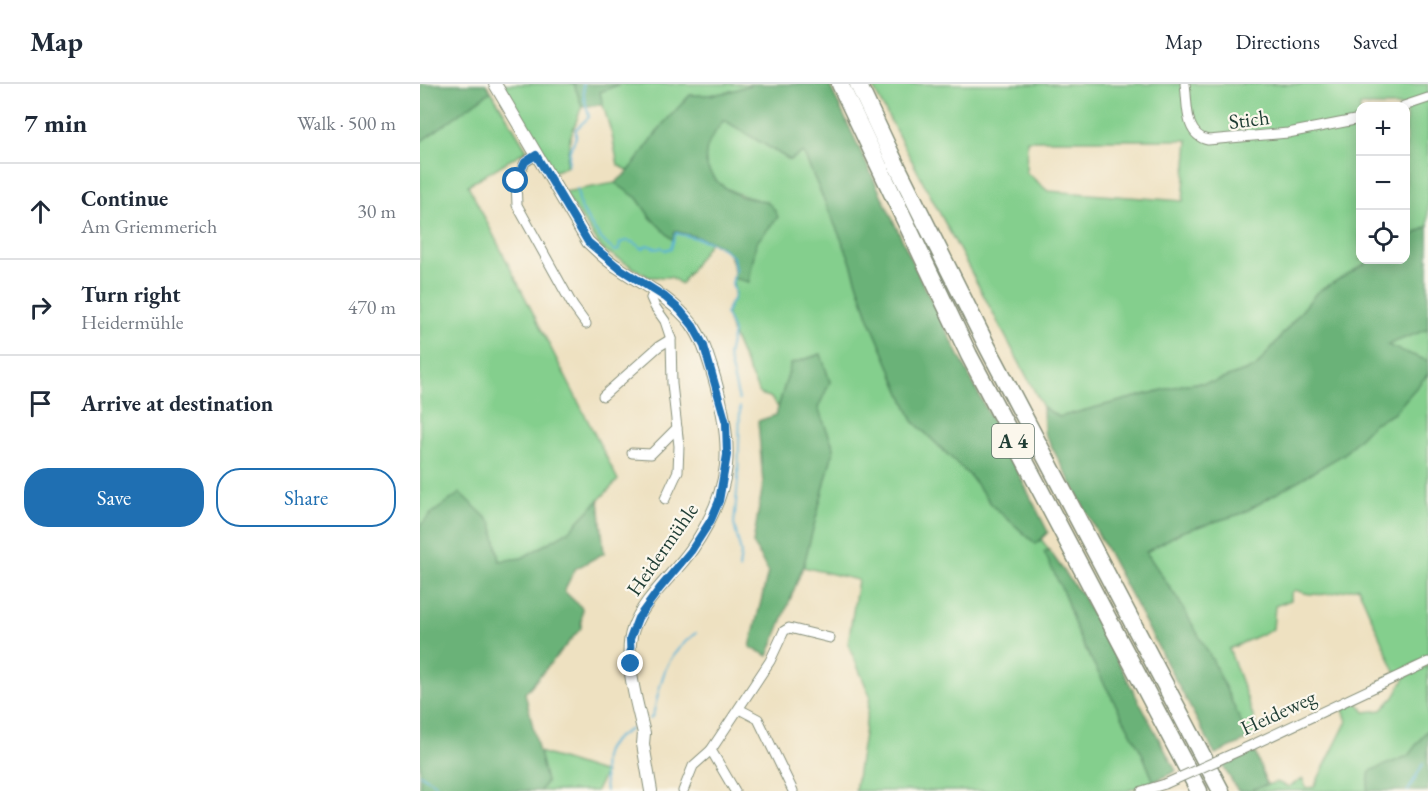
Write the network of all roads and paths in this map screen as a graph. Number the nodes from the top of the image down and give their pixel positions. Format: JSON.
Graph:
{"nodes":[{"id":1,"x":495,"y":84,"type":"edge"},
{"id":2,"x":840,"y":84,"type":"edge"},
{"id":3,"x":858,"y":84,"type":"edge"},
{"id":4,"x":1185,"y":84,"type":"edge"},
{"id":5,"x":1428,"y":98,"type":"edge"},
{"id":6,"x":1410,"y":104,"type":"edge"},
{"id":7,"x":1356,"y":120,"type":"edge"},
{"id":8,"x":536,"y":155,"type":"junction"},
{"id":9,"x":656,"y":290,"type":"junction"},
{"id":10,"x":586,"y":324,"type":"dead end"},
{"id":11,"x":671,"y":339,"type":"junction"},
{"id":12,"x":603,"y":396,"type":"dead end"},
{"id":13,"x":678,"y":428,"type":"junction"},
{"id":14,"x":632,"y":453,"type":"dead end"},
{"id":15,"x":665,"y":499,"type":"dead end"},
{"id":16,"x":830,"y":638,"type":"dead end"},
{"id":17,"x":1428,"y":662,"type":"edge"},
{"id":18,"x":739,"y":709,"type":"junction"},
{"id":19,"x":711,"y":750,"type":"junction"},
{"id":20,"x":651,"y":791,"type":"edge"},
{"id":21,"x":683,"y":791,"type":"edge"},
{"id":22,"x":735,"y":791,"type":"edge"},
{"id":23,"x":793,"y":791,"type":"edge"},
{"id":24,"x":1142,"y":791,"type":"edge"},
{"id":25,"x":1199,"y":791,"type":"edge"},
{"id":26,"x":1221,"y":791,"type":"edge"}],
"edges":[{"from":1,"to":8,"type":"street","name":"Heidermühle"},
{"from":2,"to":25,"type":"highway","number":"A 4"},
{"from":3,"to":26,"type":"highway","number":"A 4"},
{"from":4,"to":7,"type":"street","name":"Stich"},
{"from":5,"to":6,"type":"street"},
{"from":8,"to":9,"type":"street","name":"Heidermühle"},
{"from":8,"to":10,"type":"street"},
{"from":9,"to":11,"type":"street"},
{"from":9,"to":20,"type":"street","name":"Heidermühle"},
{"from":11,"to":12,"type":"street"},
{"from":11,"to":13,"type":"street"},
{"from":13,"to":14,"type":"street"},
{"from":13,"to":15,"type":"street"},
{"from":16,"to":18,"type":"street"},
{"from":17,"to":24,"type":"street","name":"Heideweg","bridge":true},
{"from":18,"to":19,"type":"street"},
{"from":18,"to":23,"type":"street"},
{"from":19,"to":21,"type":"street"},
{"from":19,"to":22,"type":"street"}]}
